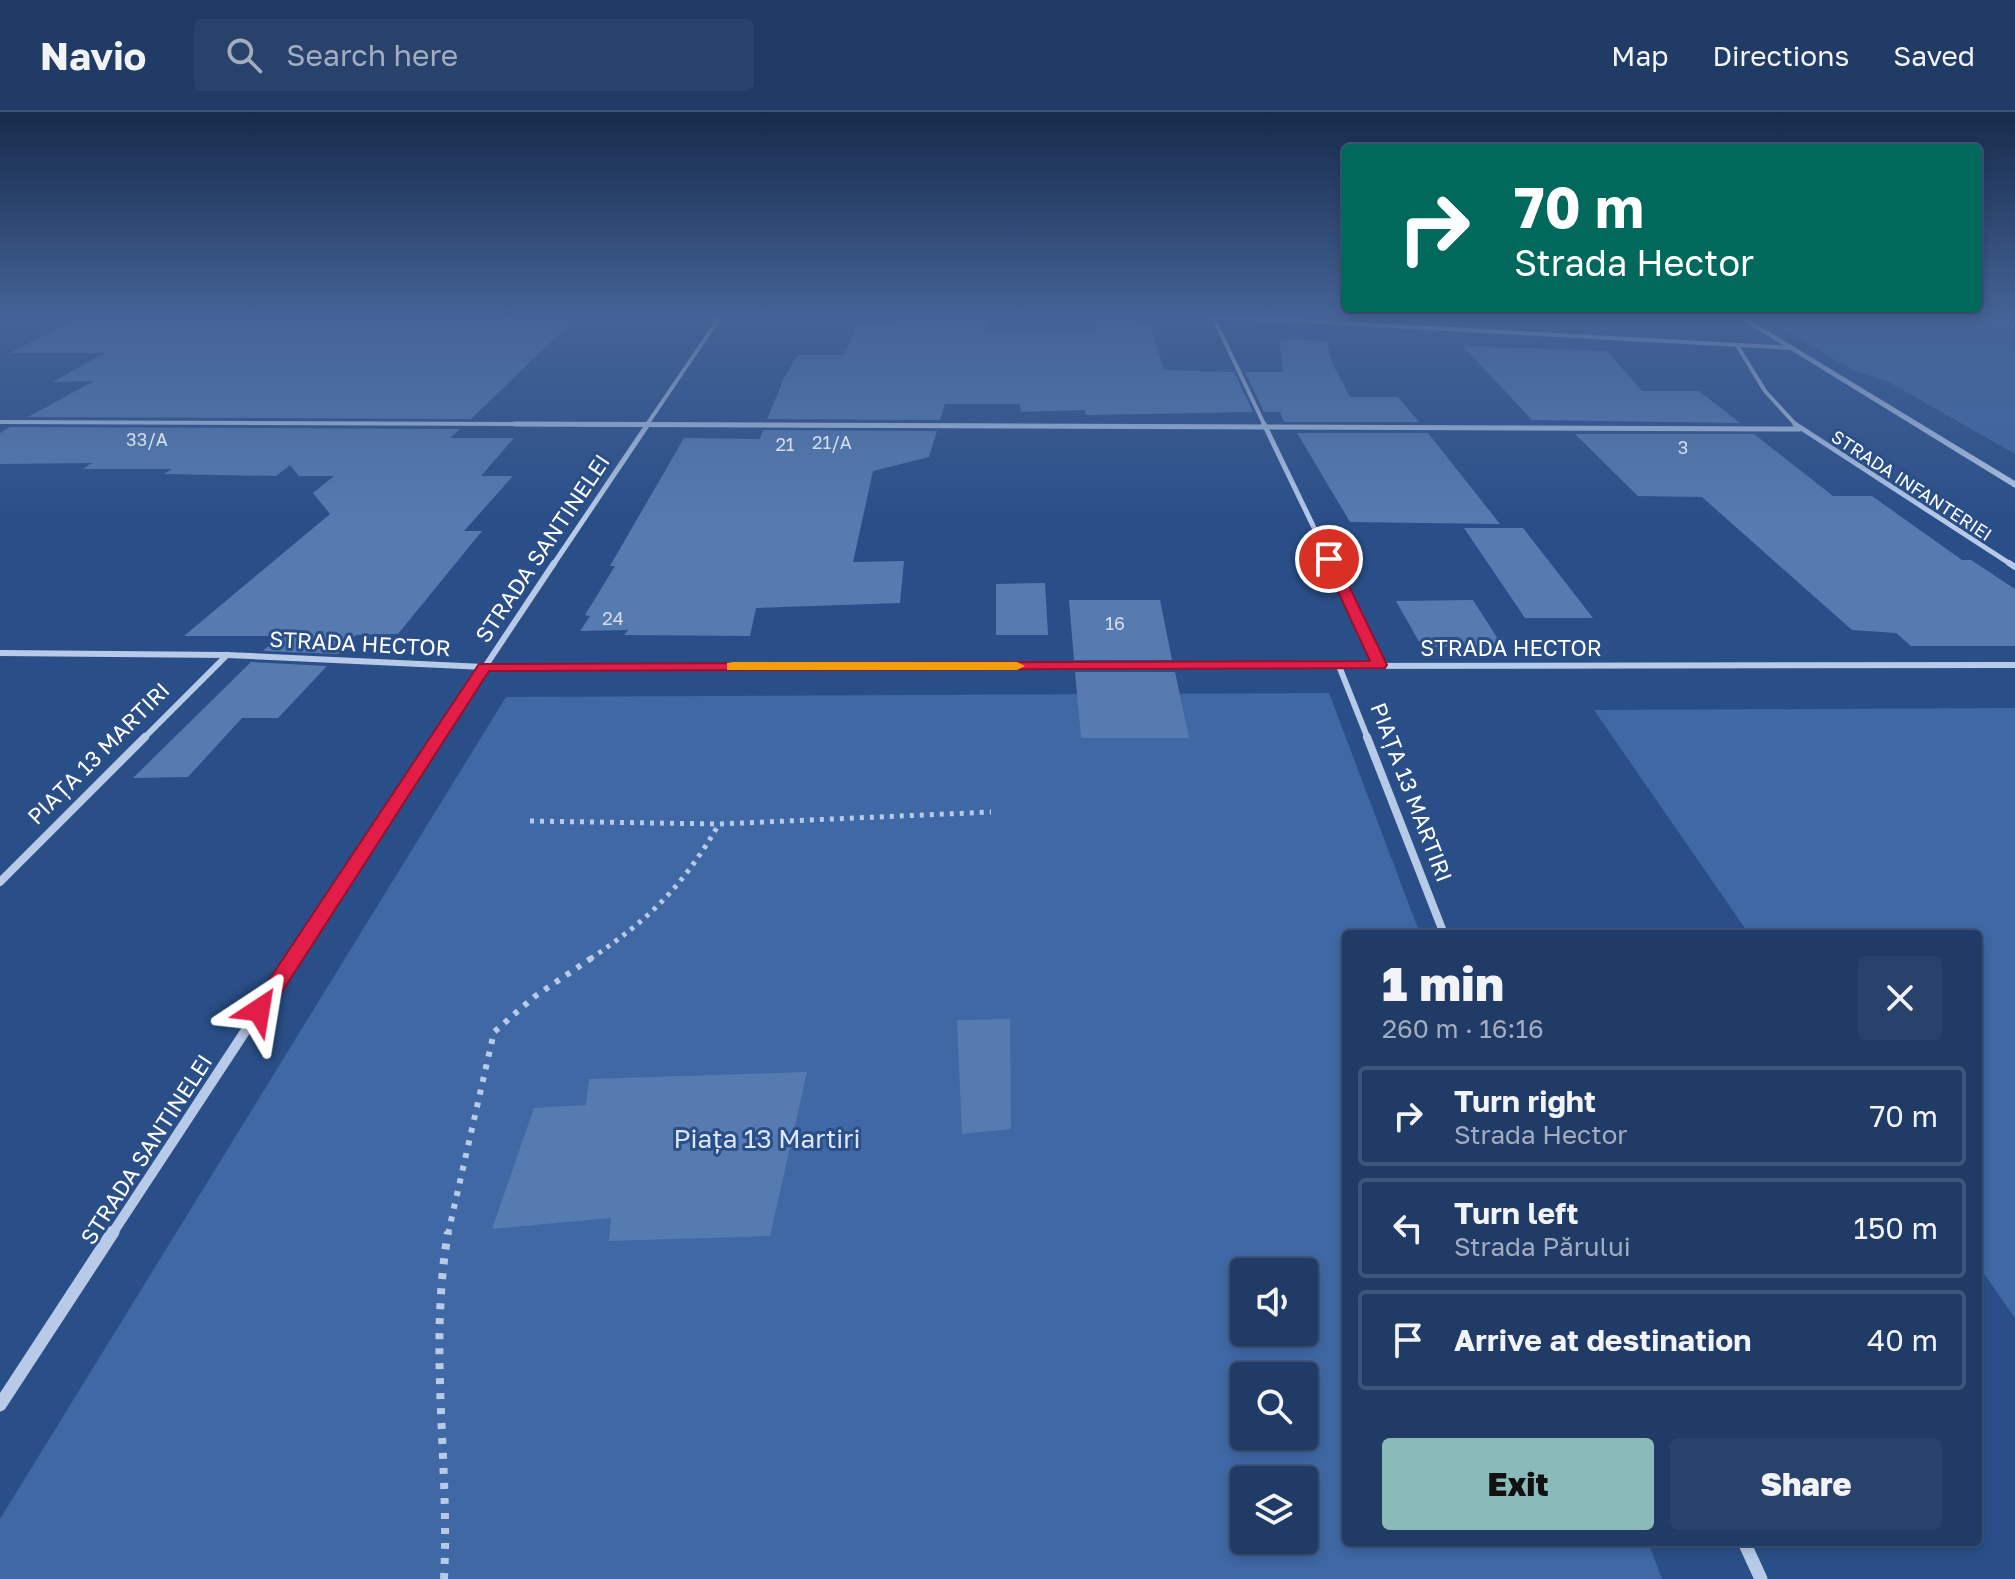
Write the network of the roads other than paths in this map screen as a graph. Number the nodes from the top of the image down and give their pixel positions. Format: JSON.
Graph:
{"nodes":[{"id":1,"x":675,"y":382,"type":"edge"},
{"id":2,"x":1245,"y":382,"type":"edge"},
{"id":3,"x":1760,"y":382,"type":"edge"},
{"id":4,"x":1849,"y":382,"type":"edge"},
{"id":5,"x":0,"y":422,"type":"edge"},
{"id":6,"x":645,"y":425,"type":"junction"},
{"id":7,"x":1266,"y":427,"type":"junction"},
{"id":8,"x":1800,"y":429,"type":"junction"},
{"id":9,"x":2015,"y":485,"type":"edge"},
{"id":10,"x":2015,"y":567,"type":"edge"},
{"id":11,"x":0,"y":653,"type":"edge"},
{"id":12,"x":227,"y":655,"type":"junction"},
{"id":13,"x":1380,"y":665,"type":"junction"},
{"id":14,"x":2015,"y":665,"type":"edge"},
{"id":15,"x":1339,"y":666,"type":"junction"},
{"id":16,"x":484,"y":667,"type":"junction"},
{"id":17,"x":0,"y":882,"type":"edge"},
{"id":18,"x":1442,"y":930,"type":"edge"},
{"id":19,"x":0,"y":1405,"type":"edge"},
{"id":20,"x":1746,"y":1546,"type":"edge"},
{"id":21,"x":1761,"y":1579,"type":"edge"}],
"edges":[{"from":1,"to":6,"type":"street","name":"STRADA SANTINELEI"},
{"from":2,"to":7,"type":"street"},
{"from":3,"to":8,"type":"street","name":"STRADA INFANTERIEI"},
{"from":4,"to":9,"type":"street"},
{"from":5,"to":6,"type":"street"},
{"from":6,"to":7,"type":"street"},
{"from":6,"to":16,"type":"street","name":"STRADA SANTINELEI"},
{"from":7,"to":8,"type":"street"},
{"from":7,"to":13,"type":"street"},
{"from":8,"to":10,"type":"street","name":"STRADA INFANTERIEI"},
{"from":11,"to":12,"type":"street","name":"STRADA HECTOR"},
{"from":12,"to":16,"type":"street","name":"STRADA HECTOR"},
{"from":12,"to":17,"type":"street","name":"PIAȚA 13 MARTIRI"},
{"from":13,"to":14,"type":"street","name":"STRADA HECTOR"},
{"from":13,"to":15,"type":"street","name":"STRADA HECTOR"},
{"from":15,"to":16,"type":"street","name":"STRADA HECTOR"},
{"from":15,"to":18,"type":"street","name":"PIAȚA 13 MARTIRI"},
{"from":16,"to":19,"type":"street","name":"STRADA SANTINELEI"},
{"from":20,"to":21,"type":"street"}]}
